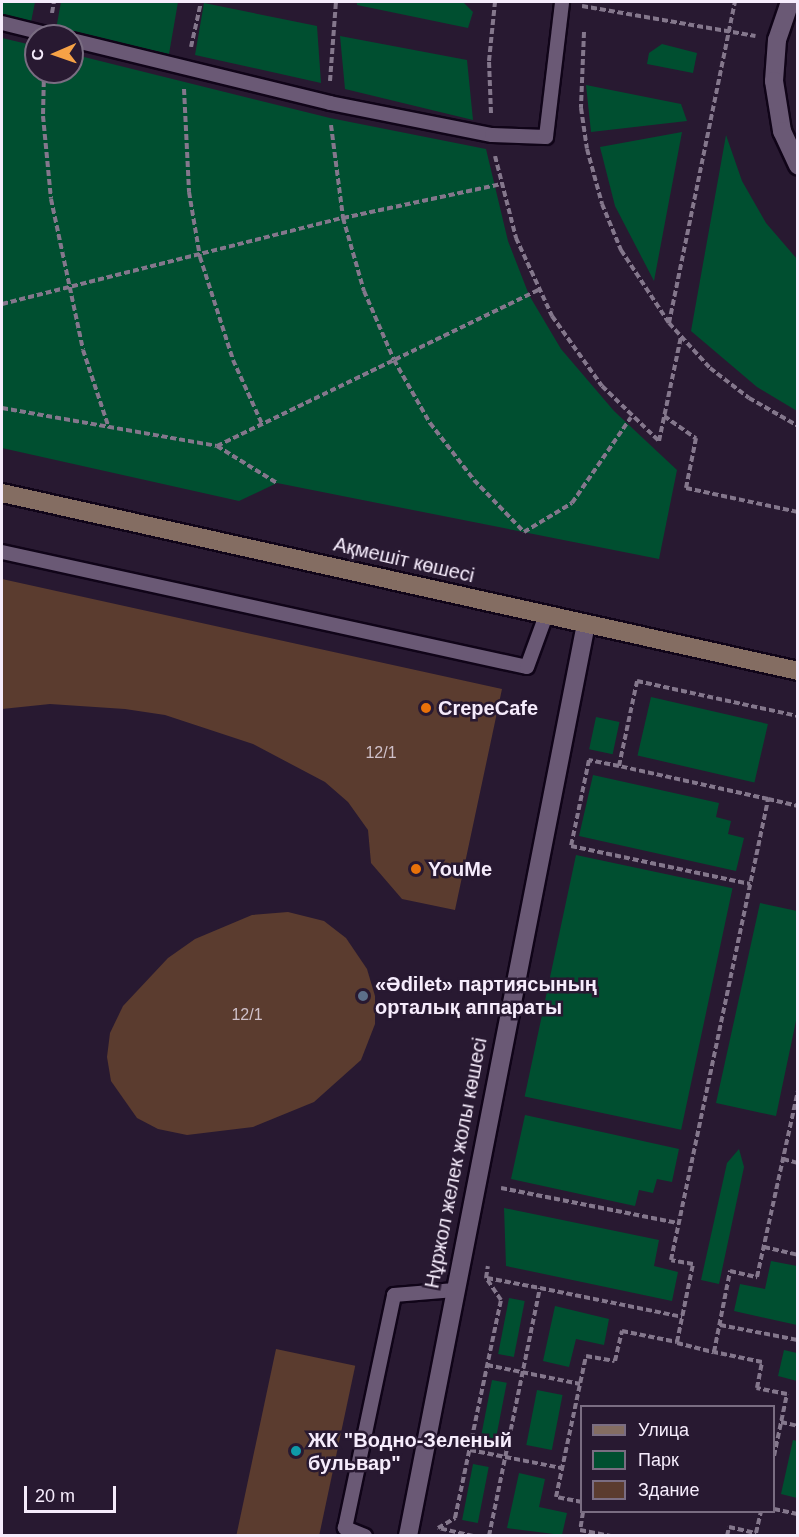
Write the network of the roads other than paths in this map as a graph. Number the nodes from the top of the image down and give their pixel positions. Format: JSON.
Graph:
{"nodes":[{"id":1,"x":562,"y":2,"type":"edge"},
{"id":2,"x":790,"y":2,"type":"edge"},
{"id":3,"x":2,"y":23,"type":"edge"},
{"id":4,"x":24,"y":28,"type":"edge"},
{"id":5,"x":84,"y":43,"type":"edge"},
{"id":6,"x":798,"y":165,"type":"edge"},
{"id":7,"x":2,"y":493,"type":"edge"},
{"id":8,"x":2,"y":552,"type":"edge"},
{"id":9,"x":546,"y":615,"type":"junction"},
{"id":10,"x":586,"y":624,"type":"junction"},
{"id":11,"x":798,"y":671,"type":"edge"},
{"id":12,"x":455,"y":1290,"type":"junction"},
{"id":13,"x":365,"y":1536,"type":"edge"},
{"id":14,"x":408,"y":1536,"type":"edge"}],
"edges":[{"from":1,"to":5,"type":"lane"},
{"from":2,"to":6,"type":"street"},
{"from":3,"to":4,"type":"lane"},
{"from":7,"to":9,"type":"main road","name":"Ақмешіт көшесі"},
{"from":8,"to":9,"type":"lane"},
{"from":9,"to":10,"type":"main road","name":"Ақмешіт көшесі"},
{"from":10,"to":11,"type":"main road","name":"Ақмешіт көшесі"},
{"from":10,"to":12,"type":"street","name":"Нұржол желек жолы көшесі"},
{"from":12,"to":13,"type":"lane"},
{"from":12,"to":14,"type":"street","name":"Нұржол желек жолы көшесі"}]}
